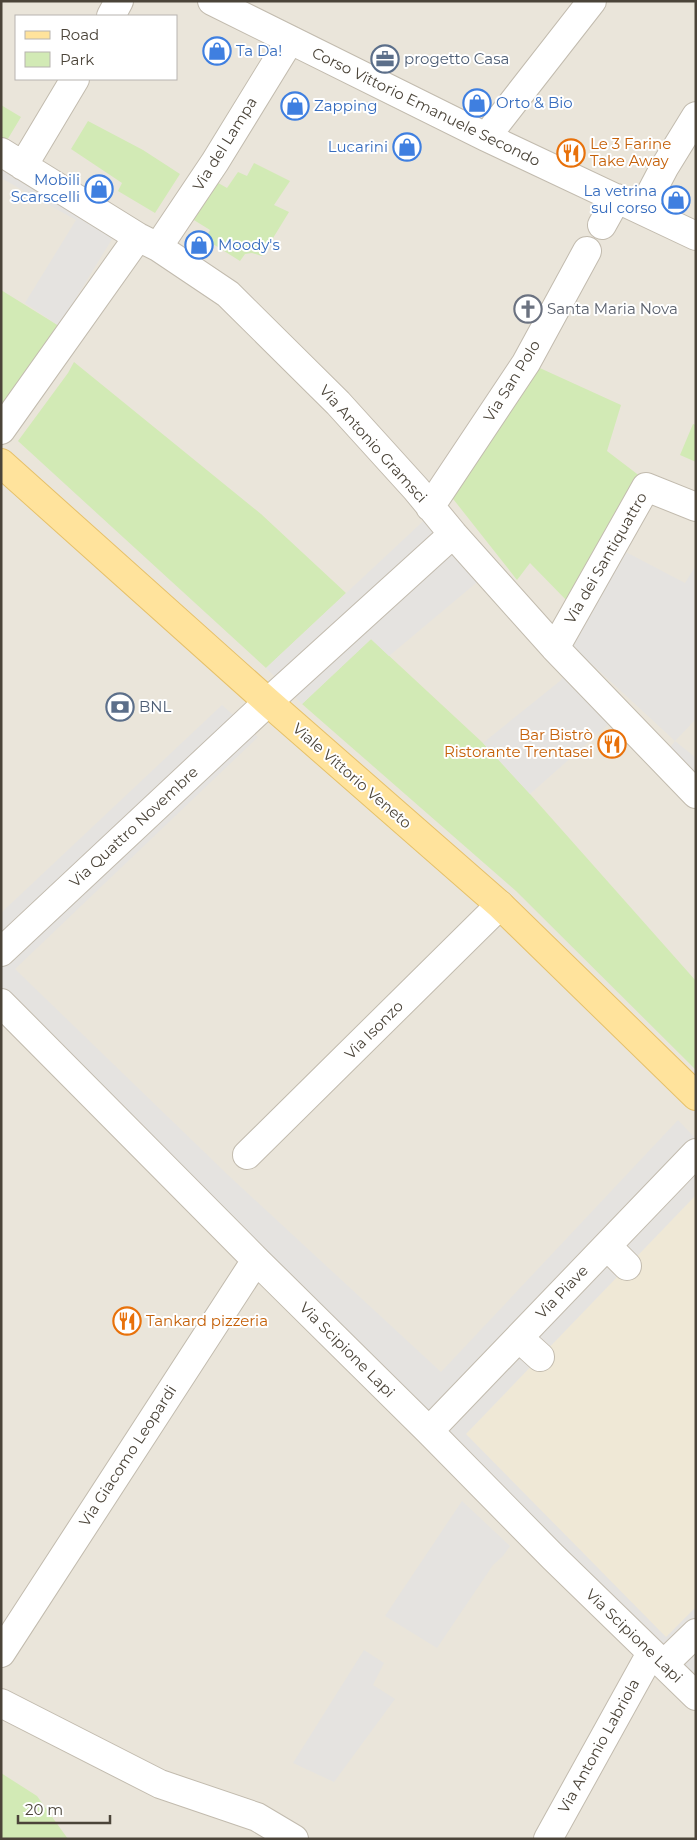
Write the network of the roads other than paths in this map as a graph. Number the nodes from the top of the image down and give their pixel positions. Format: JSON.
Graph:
{"nodes":[{"id":1,"x":119,"y":1,"type":"edge"},
{"id":2,"x":212,"y":1,"type":"edge"},
{"id":3,"x":592,"y":1,"type":"edge"},
{"id":4,"x":111,"y":15,"type":"edge"},
{"id":5,"x":290,"y":40,"type":"junction"},
{"id":6,"x":74,"y":80,"type":"edge"},
{"id":7,"x":696,"y":116,"type":"edge"},
{"id":8,"x":486,"y":137,"type":"junction"},
{"id":9,"x":12,"y":159,"type":"edge"},
{"id":10,"x":617,"y":198,"type":"junction"},
{"id":11,"x":642,"y":210,"type":"junction"},
{"id":12,"x":602,"y":225,"type":"dead end"},
{"id":13,"x":696,"y":236,"type":"edge"},
{"id":14,"x":148,"y":242,"type":"junction"},
{"id":15,"x":587,"y":251,"type":"dead end"},
{"id":16,"x":1,"y":430,"type":"edge"},
{"id":17,"x":1,"y":463,"type":"edge"},
{"id":18,"x":430,"y":507,"type":"junction"},
{"id":19,"x":696,"y":507,"type":"edge"},
{"id":20,"x":453,"y":534,"type":"junction"},
{"id":21,"x":555,"y":648,"type":"junction"},
{"id":22,"x":268,"y":702,"type":"junction"},
{"id":23,"x":696,"y":794,"type":"edge"},
{"id":24,"x":500,"y":904,"type":"junction"},
{"id":25,"x":1,"y":952,"type":"edge"},
{"id":26,"x":1,"y":1003,"type":"edge"},
{"id":27,"x":696,"y":1096,"type":"edge"},
{"id":28,"x":696,"y":1153,"type":"edge"},
{"id":29,"x":247,"y":1156,"type":"dead end"},
{"id":30,"x":607,"y":1246,"type":"junction"},
{"id":31,"x":256,"y":1260,"type":"junction"},
{"id":32,"x":627,"y":1266,"type":"dead end"},
{"id":33,"x":519,"y":1338,"type":"junction"},
{"id":34,"x":540,"y":1357,"type":"dead end"},
{"id":35,"x":429,"y":1431,"type":"junction"},
{"id":36,"x":696,"y":1633,"type":"edge"},
{"id":37,"x":1,"y":1653,"type":"edge"},
{"id":38,"x":657,"y":1659,"type":"junction"},
{"id":39,"x":696,"y":1696,"type":"edge"},
{"id":40,"x":1,"y":1703,"type":"edge"},
{"id":41,"x":294,"y":1839,"type":"edge"},
{"id":42,"x":548,"y":1839,"type":"edge"}],
"edges":[{"from":1,"to":4,"type":"street"},
{"from":2,"to":5,"type":"street","name":"Corso Vittorio Emanuele Secondo"},
{"from":3,"to":8,"type":"street"},
{"from":5,"to":8,"type":"street","name":"Corso Vittorio Emanuele Secondo"},
{"from":5,"to":14,"type":"street","name":"Via del Lampa"},
{"from":6,"to":9,"type":"street"},
{"from":7,"to":11,"type":"street"},
{"from":8,"to":10,"type":"street","name":"Corso Vittorio Emanuele Secondo"},
{"from":9,"to":14,"type":"street","name":"Via Antonio Gramsci"},
{"from":10,"to":11,"type":"street","name":"Corso Vittorio Emanuele Secondo"},
{"from":10,"to":12,"type":"street"},
{"from":11,"to":13,"type":"street","name":"Corso Vittorio Emanuele Secondo"},
{"from":14,"to":16,"type":"street","name":"Via del Lampa"},
{"from":14,"to":18,"type":"street","name":"Via Antonio Gramsci"},
{"from":15,"to":18,"type":"street","name":"Via San Polo"},
{"from":17,"to":22,"type":"main road","name":"Viale Vittorio Veneto"},
{"from":18,"to":20,"type":"street","name":"Via Antonio Gramsci"},
{"from":19,"to":21,"type":"street","name":"Via dei Santiquattro"},
{"from":20,"to":21,"type":"street","name":"Via Antonio Gramsci"},
{"from":20,"to":22,"type":"street","name":"Via Quattro Novembre"},
{"from":21,"to":23,"type":"street","name":"Via Antonio Gramsci"},
{"from":22,"to":24,"type":"main road","name":"Viale Vittorio Veneto"},
{"from":22,"to":25,"type":"street","name":"Via Quattro Novembre"},
{"from":24,"to":27,"type":"main road","name":"Viale Vittorio Veneto"},
{"from":24,"to":29,"type":"street","name":"Via Isonzo"},
{"from":26,"to":31,"type":"street","name":"Via Scipione Lapi"},
{"from":28,"to":30,"type":"street","name":"Via Piave"},
{"from":30,"to":32,"type":"street"},
{"from":30,"to":33,"type":"street","name":"Via Piave"},
{"from":31,"to":35,"type":"street","name":"Via Scipione Lapi"},
{"from":31,"to":37,"type":"street","name":"Via Giacomo Leopardi"},
{"from":33,"to":34,"type":"street"},
{"from":33,"to":35,"type":"street","name":"Via Piave"},
{"from":35,"to":38,"type":"street","name":"Via Scipione Lapi"},
{"from":36,"to":38,"type":"street","name":"Via Antonio Labriola"},
{"from":38,"to":39,"type":"street","name":"Via Scipione Lapi"},
{"from":38,"to":42,"type":"street","name":"Via Antonio Labriola"},
{"from":40,"to":41,"type":"street"}]}
